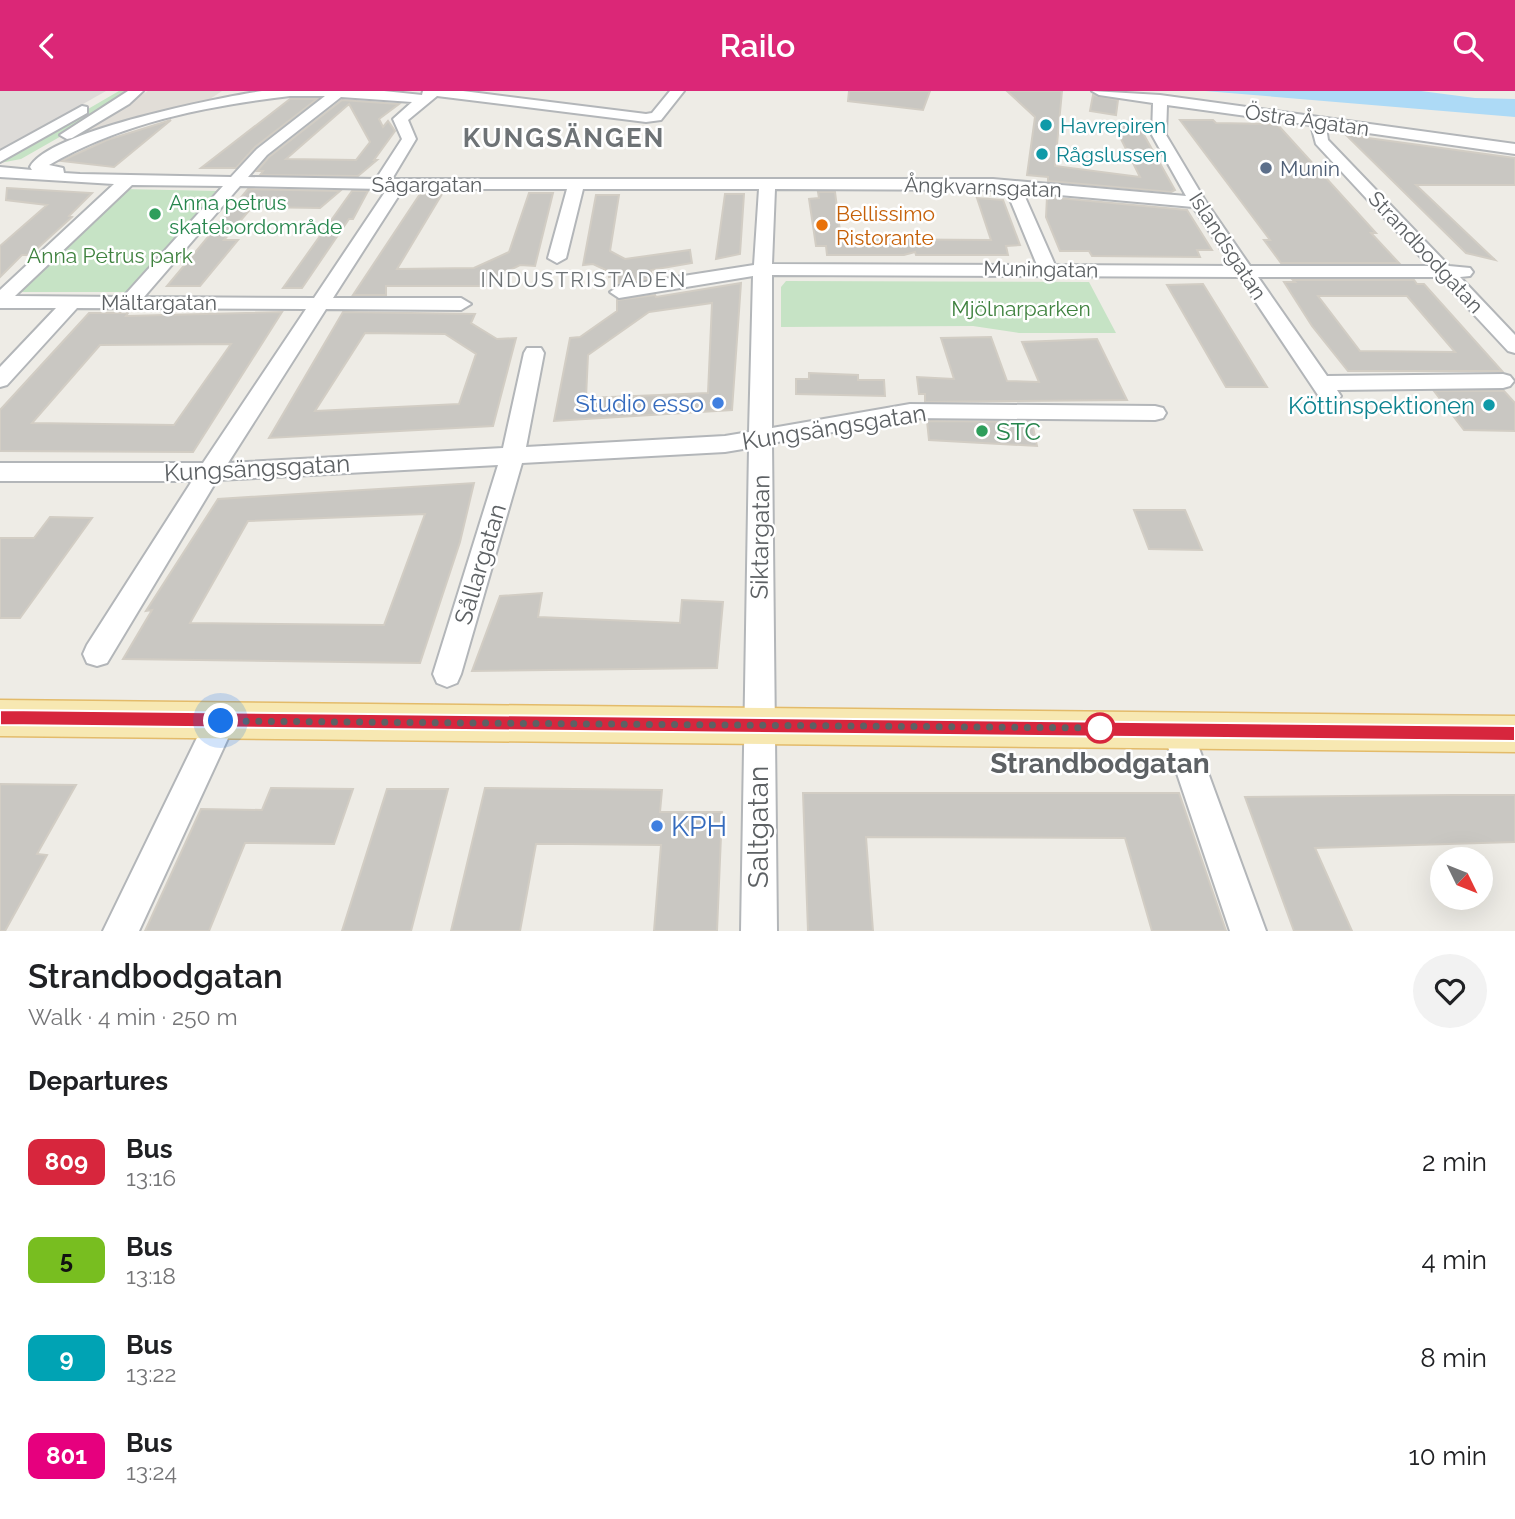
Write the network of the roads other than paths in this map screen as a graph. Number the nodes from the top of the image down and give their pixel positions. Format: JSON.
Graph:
{"nodes":[{"id":1,"x":116,"y":91,"type":"edge"},
{"id":2,"x":135,"y":91,"type":"edge"},
{"id":3,"x":340,"y":91,"type":"edge"},
{"id":4,"x":677,"y":91,"type":"edge"},
{"id":5,"x":1099,"y":91,"type":"edge"},
{"id":6,"x":430,"y":94,"type":"edge"},
{"id":7,"x":494,"y":95,"type":"edge"},
{"id":8,"x":1160,"y":99,"type":"junction"},
{"id":9,"x":1318,"y":122,"type":"junction"},
{"id":10,"x":1515,"y":149,"type":"edge"},
{"id":11,"x":1,"y":168,"type":"edge"},
{"id":12,"x":68,"y":178,"type":"junction"},
{"id":13,"x":128,"y":180,"type":"junction"},
{"id":14,"x":236,"y":181,"type":"junction"},
{"id":15,"x":767,"y":183,"type":"junction"},
{"id":16,"x":389,"y":184,"type":"junction"},
{"id":17,"x":576,"y":184,"type":"junction"},
{"id":18,"x":1018,"y":185,"type":"junction"},
{"id":19,"x":1198,"y":202,"type":"junction"},
{"id":20,"x":557,"y":258,"type":"dead end"},
{"id":21,"x":764,"y":269,"type":"junction"},
{"id":22,"x":1048,"y":269,"type":"junction"},
{"id":23,"x":1243,"y":270,"type":"junction"},
{"id":24,"x":1444,"y":272,"type":"junction"},
{"id":25,"x":1464,"y":272,"type":"dead end"},
{"id":26,"x":619,"y":292,"type":"dead end"},
{"id":27,"x":0,"y":301,"type":"edge"},
{"id":28,"x":72,"y":302,"type":"junction"},
{"id":29,"x":129,"y":302,"type":"junction"},
{"id":30,"x":319,"y":302,"type":"junction"},
{"id":31,"x":461,"y":304,"type":"dead end"},
{"id":32,"x":1515,"y":347,"type":"edge"},
{"id":33,"x":534,"y":353,"type":"dead end"},
{"id":34,"x":0,"y":380,"type":"edge"},
{"id":35,"x":1503,"y":381,"type":"dead end"},
{"id":36,"x":1155,"y":413,"type":"dead end"},
{"id":37,"x":762,"y":437,"type":"junction"},
{"id":38,"x":513,"y":455,"type":"junction"},
{"id":39,"x":0,"y":472,"type":"edge"},
{"id":40,"x":210,"y":472,"type":"junction"},
{"id":41,"x":97,"y":654,"type":"dead end"},
{"id":42,"x":447,"y":674,"type":"dead end"},
{"id":43,"x":0,"y":718,"type":"edge"},
{"id":44,"x":221,"y":721,"type":"junction"},
{"id":45,"x":758,"y":724,"type":"junction"},
{"id":46,"x":1177,"y":729,"type":"junction"},
{"id":47,"x":1515,"y":734,"type":"edge"},
{"id":48,"x":121,"y":931,"type":"edge"},
{"id":49,"x":759,"y":931,"type":"edge"},
{"id":50,"x":1248,"y":931,"type":"edge"}],
"edges":[{"from":1,"to":11,"type":"street"},
{"from":2,"to":11,"type":"street"},
{"from":3,"to":6,"type":"street"},
{"from":3,"to":12,"type":"street","name":"Sågargatan"},
{"from":3,"to":14,"type":"street"},
{"from":4,"to":7,"type":"street"},
{"from":5,"to":8,"type":"street","name":"Östra Ågatan"},
{"from":6,"to":7,"type":"street"},
{"from":6,"to":16,"type":"street"},
{"from":8,"to":9,"type":"street","name":"Östra Ågatan"},
{"from":8,"to":19,"type":"street","name":"Islandsgatan"},
{"from":9,"to":10,"type":"street","name":"Östra Ågatan"},
{"from":9,"to":24,"type":"street","name":"Strandbodgatan"},
{"from":11,"to":12,"type":"street","name":"Sågargatan"},
{"from":12,"to":13,"type":"street","name":"Sågargatan"},
{"from":13,"to":14,"type":"street","name":"Sågargatan"},
{"from":13,"to":27,"type":"street"},
{"from":14,"to":16,"type":"street","name":"Sågargatan"},
{"from":14,"to":29,"type":"street"},
{"from":15,"to":17,"type":"street","name":"Sågargatan"},
{"from":15,"to":18,"type":"street","name":"Ångkvarnsgatan"},
{"from":15,"to":21,"type":"street","name":"Siktargatan"},
{"from":16,"to":17,"type":"street","name":"Sågargatan"},
{"from":16,"to":30,"type":"street"},
{"from":17,"to":20,"type":"street"},
{"from":18,"to":19,"type":"street","name":"Ångkvarnsgatan"},
{"from":18,"to":22,"type":"street"},
{"from":19,"to":23,"type":"street","name":"Islandsgatan"},
{"from":21,"to":22,"type":"street","name":"Muningatan"},
{"from":21,"to":26,"type":"street","name":"Muningatan"},
{"from":21,"to":37,"type":"street","name":"Siktargatan"},
{"from":22,"to":23,"type":"street","name":"Muningatan"},
{"from":23,"to":24,"type":"street","name":"Muningatan"},
{"from":23,"to":35,"type":"street","name":"Islandsgatan"},
{"from":24,"to":25,"type":"street","name":"Muningatan"},
{"from":24,"to":32,"type":"street","name":"Strandbodgatan"},
{"from":27,"to":28,"type":"street","name":"Mältargatan"},
{"from":28,"to":29,"type":"street","name":"Mältargatan"},
{"from":28,"to":34,"type":"street"},
{"from":29,"to":30,"type":"street","name":"Mältargatan"},
{"from":30,"to":31,"type":"street","name":"Mältargatan"},
{"from":30,"to":40,"type":"street"},
{"from":33,"to":38,"type":"street"},
{"from":36,"to":37,"type":"street","name":"Kungsängsgatan"},
{"from":37,"to":38,"type":"street","name":"Kungsängsgatan"},
{"from":37,"to":45,"type":"street","name":"Siktargatan"},
{"from":38,"to":40,"type":"street","name":"Kungsängsgatan"},
{"from":38,"to":42,"type":"street","name":"Sållargatan"},
{"from":39,"to":40,"type":"street","name":"Kungsängsgatan"},
{"from":40,"to":41,"type":"street"},
{"from":43,"to":44,"type":"main road"},
{"from":44,"to":45,"type":"main road"},
{"from":44,"to":48,"type":"street"},
{"from":45,"to":46,"type":"main road"},
{"from":45,"to":49,"type":"street","name":"Saltgatan"},
{"from":46,"to":47,"type":"main road"},
{"from":46,"to":50,"type":"street"}]}
